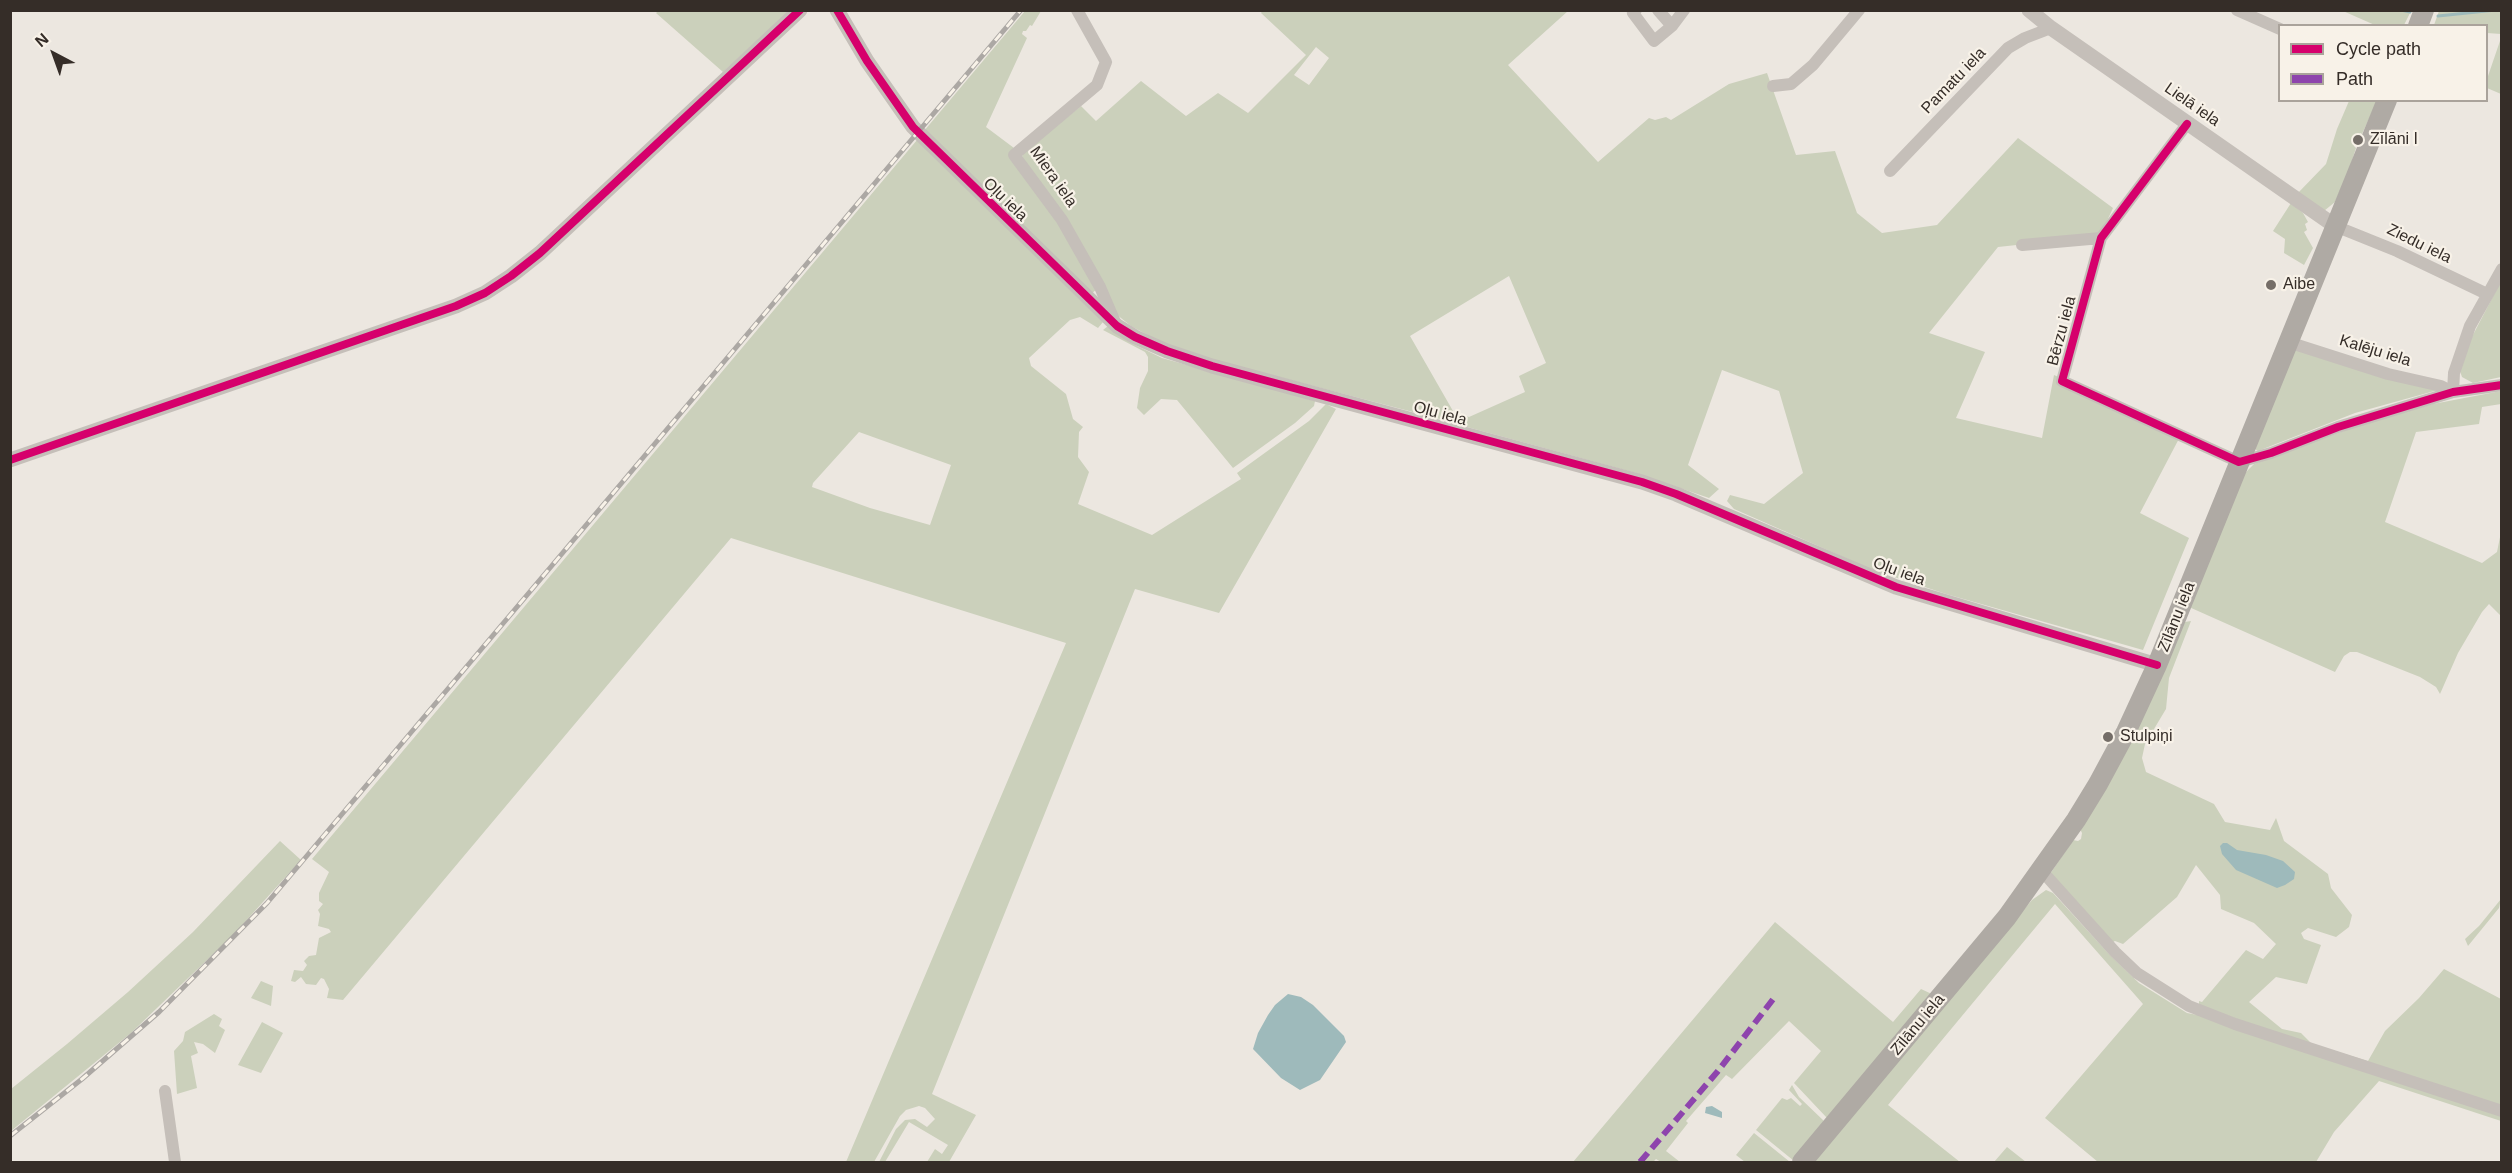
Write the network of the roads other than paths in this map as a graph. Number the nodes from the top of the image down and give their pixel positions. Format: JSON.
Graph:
{"nodes":[{"id":1,"x":800,"y":10,"type":"edge"},
{"id":2,"x":837,"y":10,"type":"edge"},
{"id":3,"x":1077,"y":10,"type":"edge"},
{"id":4,"x":1636,"y":10,"type":"edge"},
{"id":5,"x":1658,"y":10,"type":"edge"},
{"id":6,"x":1684,"y":10,"type":"edge"},
{"id":7,"x":1859,"y":10,"type":"edge"},
{"id":8,"x":2029,"y":10,"type":"edge"},
{"id":9,"x":2237,"y":10,"type":"edge"},
{"id":10,"x":1672,"y":26,"type":"junction"},
{"id":11,"x":2051,"y":28,"type":"junction"},
{"id":12,"x":2278,"y":28,"type":"edge"},
{"id":13,"x":1773,"y":86,"type":"dead end"},
{"id":14,"x":2386,"y":102,"type":"edge"},
{"id":15,"x":2187,"y":124,"type":"junction"},
{"id":16,"x":1890,"y":171,"type":"dead end"},
{"id":17,"x":2335,"y":226,"type":"junction"},
{"id":18,"x":2101,"y":238,"type":"junction"},
{"id":19,"x":2022,"y":245,"type":"dead end"},
{"id":20,"x":2502,"y":269,"type":"edge"},
{"id":21,"x":2487,"y":294,"type":"junction"},
{"id":22,"x":1117,"y":326,"type":"junction"},
{"id":23,"x":2288,"y":342,"type":"junction"},
{"id":24,"x":2502,"y":385,"type":"edge"},
{"id":25,"x":2453,"y":392,"type":"junction"},
{"id":26,"x":10,"y":460,"type":"edge"},
{"id":27,"x":2239,"y":462,"type":"junction"},
{"id":28,"x":2157,"y":665,"type":"junction"},
{"id":29,"x":2041,"y":870,"type":"junction"},
{"id":30,"x":165,"y":1091,"type":"dead end"},
{"id":31,"x":2502,"y":1111,"type":"edge"},
{"id":32,"x":175,"y":1162,"type":"edge"},
{"id":33,"x":1802,"y":1162,"type":"edge"}],
"edges":[{"from":1,"to":26,"type":"street"},
{"from":2,"to":22,"type":"street","name":"Oļu iela"},
{"from":3,"to":22,"type":"street","name":"Miera iela"},
{"from":4,"to":10,"type":"street"},
{"from":5,"to":10,"type":"street"},
{"from":6,"to":10,"type":"street"},
{"from":7,"to":13,"type":"street"},
{"from":8,"to":11,"type":"street","name":"Lielā iela"},
{"from":9,"to":12,"type":"street"},
{"from":11,"to":15,"type":"street","name":"Lielā iela"},
{"from":11,"to":16,"type":"street","name":"Pamatu iela"},
{"from":14,"to":17,"type":"highway","name":"Zīlānu iela"},
{"from":15,"to":17,"type":"street","name":"Lielā iela"},
{"from":15,"to":18,"type":"street","name":"Bērzu iela"},
{"from":17,"to":21,"type":"street","name":"Ziedu iela"},
{"from":17,"to":23,"type":"highway","name":"Zīlānu iela"},
{"from":18,"to":19,"type":"street"},
{"from":18,"to":27,"type":"street","name":"Bērzu iela"},
{"from":20,"to":21,"type":"street"},
{"from":21,"to":25,"type":"street"},
{"from":22,"to":28,"type":"street","name":"Oļu iela"},
{"from":23,"to":25,"type":"street","name":"Kalēju iela"},
{"from":23,"to":27,"type":"highway","name":"Zīlānu iela"},
{"from":24,"to":25,"type":"street"},
{"from":25,"to":27,"type":"street"},
{"from":27,"to":28,"type":"highway","name":"Zīlānu iela"},
{"from":28,"to":29,"type":"highway","name":"Zīlānu iela"},
{"from":29,"to":31,"type":"street"},
{"from":29,"to":33,"type":"highway","name":"Zīlānu iela"},
{"from":30,"to":32,"type":"street"}]}
